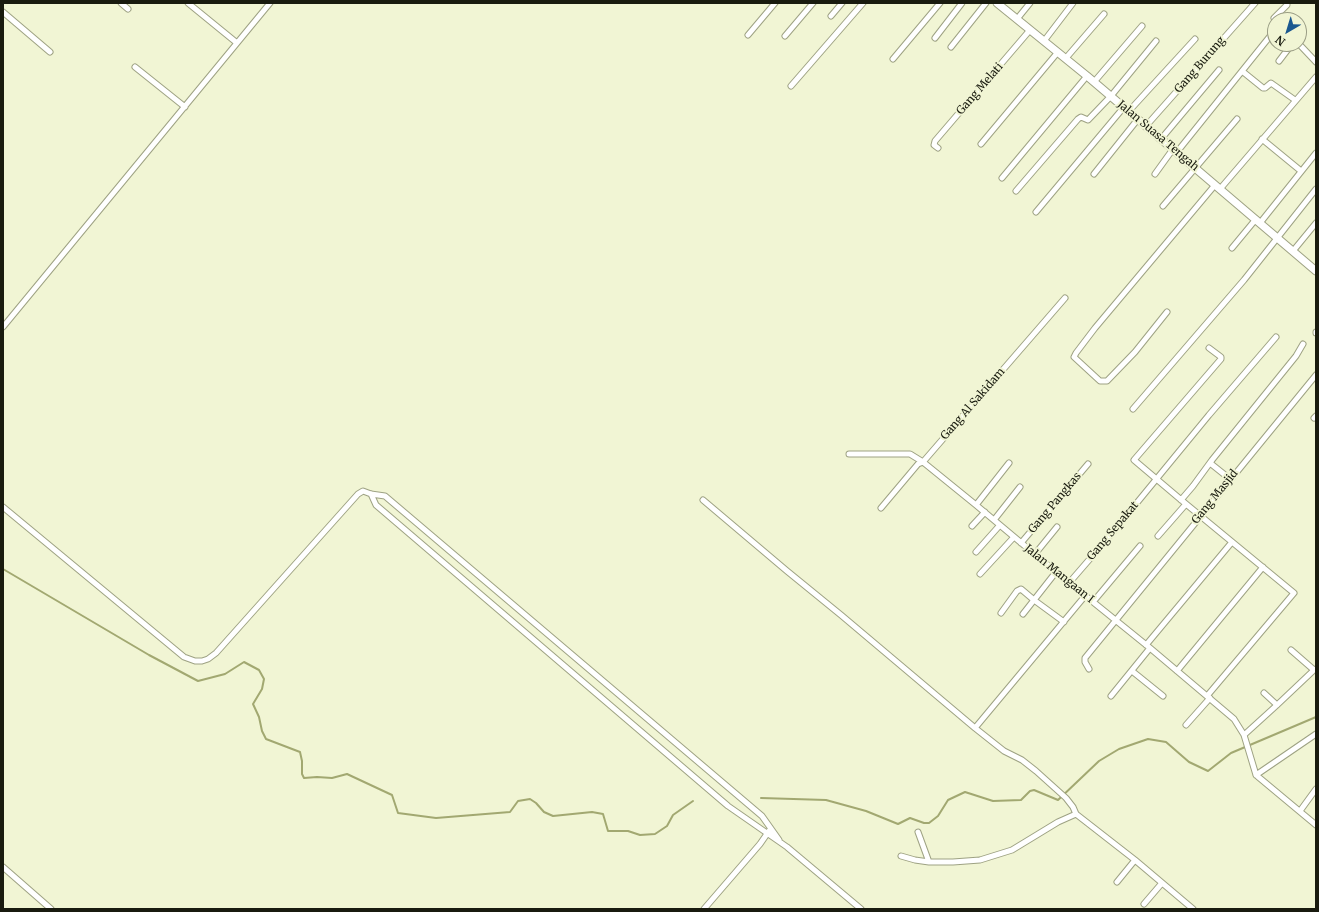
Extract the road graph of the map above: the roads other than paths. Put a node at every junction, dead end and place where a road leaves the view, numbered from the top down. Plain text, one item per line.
1 (121, 3) edge
2 (188, 3) edge
3 (270, 3) edge
4 (775, 3) edge
5 (813, 3) edge
6 (842, 3) edge
7 (940, 3) edge
8 (962, 3) edge
9 (986, 3) edge
10 (998, 3) edge
11 (1030, 3) edge
12 (1073, 3) edge
13 (1255, 3) edge
14 (1287, 3) edge
15 (861, 4) edge
16 (128, 9) dead end
17 (3, 12) edge
18 (1279, 12) edge
19 (1104, 14) dead end
20 (831, 16) dead end
21 (1017, 19) junction
22 (1142, 26) dead end
23 (1030, 30) junction
24 (748, 35) dead end
25 (785, 36) dead end
26 (935, 38) dead end
27 (1195, 38) dead end
28 (1156, 40) dead end
29 (1267, 40) edge
30 (1044, 41) junction
31 (237, 43) junction
32 (951, 47) dead end
33 (50, 52) dead end
34 (1058, 52) junction
35 (1286, 52) edge
36 (1307, 52) edge
37 (1066, 58) junction
38 (893, 59) dead end
39 (1279, 61) dead end
40 (1316, 62) edge
41 (135, 67) dead end
42 (1219, 70) dead end
43 (1242, 71) junction
44 (1087, 76) junction
45 (1316, 77) edge
46 (1094, 82) junction
47 (791, 86) dead end
48 (1111, 96) junction
49 (1295, 100) junction
50 (185, 108) junction
51 (1126, 109) junction
52 (1138, 119) junction
53 (1237, 119) dead end
54 (1146, 126) junction
55 (1161, 139) junction
56 (1262, 139) junction
57 (981, 144) dead end
58 (938, 148) dead end
59 (1175, 151) junction
60 (1316, 153) edge
61 (1196, 168) junction
62 (1301, 171) junction
63 (1094, 174) dead end
64 (1155, 174) dead end
65 (1002, 178) dead end
66 (1218, 187) junction
67 (1316, 189) edge
68 (1016, 191) dead end
69 (1163, 206) dead end
70 (1036, 212) dead end
71 (1258, 221) junction
72 (1316, 223) edge
73 (1277, 238) junction
74 (1232, 248) dead end
75 (1293, 251) junction
76 (1316, 271) edge
77 (1064, 298) dead end
78 (1167, 312) dead end
79 (3, 328) edge
80 (1276, 337) dead end
81 (1302, 344) dead end
82 (1209, 348) dead end
83 (1316, 375) edge
84 (1133, 410) dead end
85 (849, 454) dead end
86 (923, 462) junction
87 (1009, 463) dead end
88 (1210, 463) junction
89 (1088, 464) dead end
90 (1157, 479) junction
91 (1230, 479) junction
92 (1020, 487) dead end
93 (371, 494) junction
94 (703, 500) dead end
95 (1181, 500) junction
96 (976, 504) junction
97 (1186, 504) junction
98 (3, 507) edge
99 (881, 508) dead end
100 (985, 512) junction
101 (1201, 516) junction
102 (994, 520) junction
103 (1000, 525) junction
104 (972, 526) dead end
105 (1057, 527) dead end
106 (1158, 536) dead end
107 (1014, 537) junction
108 (1232, 542) junction
109 (1021, 543) junction
110 (1140, 546) dead end
111 (976, 552) dead end
112 (1035, 554) junction
113 (1263, 567) junction
114 (1056, 572) junction
115 (980, 574) dead end
116 (1069, 583) junction
117 (1085, 596) junction
118 (1034, 600) junction
119 (1093, 602) junction
120 (1001, 613) dead end
121 (1023, 614) dead end
122 (1115, 620) junction
123 (1064, 622) junction
124 (1148, 646) junction
125 (1291, 650) dead end
126 (1089, 669) dead end
127 (1315, 670) edge
128 (1132, 671) junction
129 (1177, 671) junction
130 (1264, 693) dead end
131 (1111, 696) dead end
132 (1163, 696) dead end
133 (1209, 697) junction
134 (1277, 705) junction
135 (1186, 725) dead end
136 (975, 728) junction
137 (1244, 735) junction
138 (1315, 735) edge
139 (1256, 775) junction
140 (1316, 789) edge
141 (1300, 811) junction
142 (1076, 814) junction
143 (1316, 825) edge
144 (769, 831) junction
145 (918, 832) dead end
146 (901, 856) dead end
147 (1135, 860) junction
148 (929, 862) junction
149 (3, 867) edge
150 (1117, 882) dead end
151 (1162, 882) junction
152 (1144, 904) dead end
153 (51, 909) edge
154 (704, 909) edge
155 (861, 909) edge
156 (1194, 909) edge

1 - 16 street
2 - 31 street
3 - 31 street
4 - 24 street
5 - 25 street
6 - 20 street
7 - 38 street
8 - 26 street
9 - 32 street
10 - 21 street, Jalan Suasa Tengah
11 - 21 street
12 - 30 street
13 - 54 street, Gang Burung
14 - 18 street
15 - 47 street
17 - 33 street
19 - 37 street
21 - 23 street, Jalan Suasa Tengah
22 - 46 street
23 - 30 street, Jalan Suasa Tengah
23 - 58 street, Gang Melati
27 - 51 street
28 - 48 street
29 - 43 street
30 - 34 street, Jalan Suasa Tengah
31 - 50 street
34 - 37 street, Jalan Suasa Tengah
34 - 57 street
35 - 39 street
36 - 40 street
37 - 44 street, Jalan Suasa Tengah
41 - 50 street
42 - 55 street
43 - 49 street
43 - 59 street
44 - 46 street, Jalan Suasa Tengah
44 - 65 street
45 - 49 street
46 - 48 street, Jalan Suasa Tengah
48 - 51 street, Jalan Suasa Tengah
48 - 68 street
49 - 56 street
50 - 79 street
51 - 52 street, Jalan Suasa Tengah
51 - 70 street
52 - 54 street, Jalan Suasa Tengah
52 - 63 street
53 - 61 street
54 - 55 street, Jalan Suasa Tengah
55 - 59 street, Jalan Suasa Tengah
56 - 62 street
56 - 66 street
59 - 61 street, Jalan Suasa Tengah
59 - 64 street
60 - 62 street
61 - 66 street, Jalan Suasa Tengah
61 - 69 street
62 - 71 street
66 - 71 street, Jalan Suasa Tengah
66 - 78 street
67 - 73 street
71 - 73 street, Jalan Suasa Tengah
71 - 74 street
72 - 75 street
73 - 75 street, Jalan Suasa Tengah
73 - 84 street
75 - 76 street, Jalan Suasa Tengah
77 - 86 street, Gang Al Sakidam
80 - 90 street, Gang Sepakat
81 - 88 street
82 - 90 street
83 - 91 street, Gang Masjid
85 - 86 street, Jalan Mangaan I
86 - 96 street, Jalan Mangaan I
86 - 99 street, Gang Al Sakidam
87 - 96 street
88 - 91 street
88 - 95 street
89 - 109 street, Gang Pangkas
90 - 95 street
90 - 116 street, Gang Sepakat
91 - 101 street, Gang Masjid
92 - 102 street
93 - 98 street
93 - 144 street
93 - 144 street
94 - 136 street
95 - 97 street
96 - 100 street, Jalan Mangaan I
97 - 101 street
97 - 106 street
100 - 102 street, Jalan Mangaan I
100 - 104 street
101 - 108 street
101 - 122 street, Gang Masjid
102 - 103 street, Jalan Mangaan I
103 - 107 street, Jalan Mangaan I
103 - 111 street
105 - 112 street
107 - 109 street, Jalan Mangaan I
107 - 115 street
108 - 113 street
108 - 124 street
109 - 112 street, Jalan Mangaan I
110 - 119 street
112 - 114 street, Jalan Mangaan I
113 - 129 street
113 - 133 street
114 - 116 street, Jalan Mangaan I
114 - 118 street
116 - 117 street, Jalan Mangaan I
117 - 119 street, Jalan Mangaan I
117 - 123 street
118 - 120 street
118 - 121 street
118 - 123 street
119 - 122 street, Jalan Mangaan I
122 - 124 street, Jalan Mangaan I
122 - 126 street, Gang Masjid
123 - 136 street
124 - 128 street
124 - 129 street, Jalan Mangaan I
125 - 127 street
127 - 134 street
128 - 131 street
128 - 132 street
129 - 133 street, Jalan Mangaan I
130 - 134 street
133 - 135 street
133 - 137 street, Jalan Mangaan I
134 - 137 street
136 - 142 street
137 - 139 street, Jalan Mangaan I
138 - 139 street
139 - 141 street
140 - 141 street
141 - 143 street
142 - 147 street
142 - 148 street
144 - 154 street
144 - 155 street
145 - 148 street
146 - 148 street
147 - 150 street
147 - 151 street
149 - 153 street
151 - 152 street
151 - 156 street

